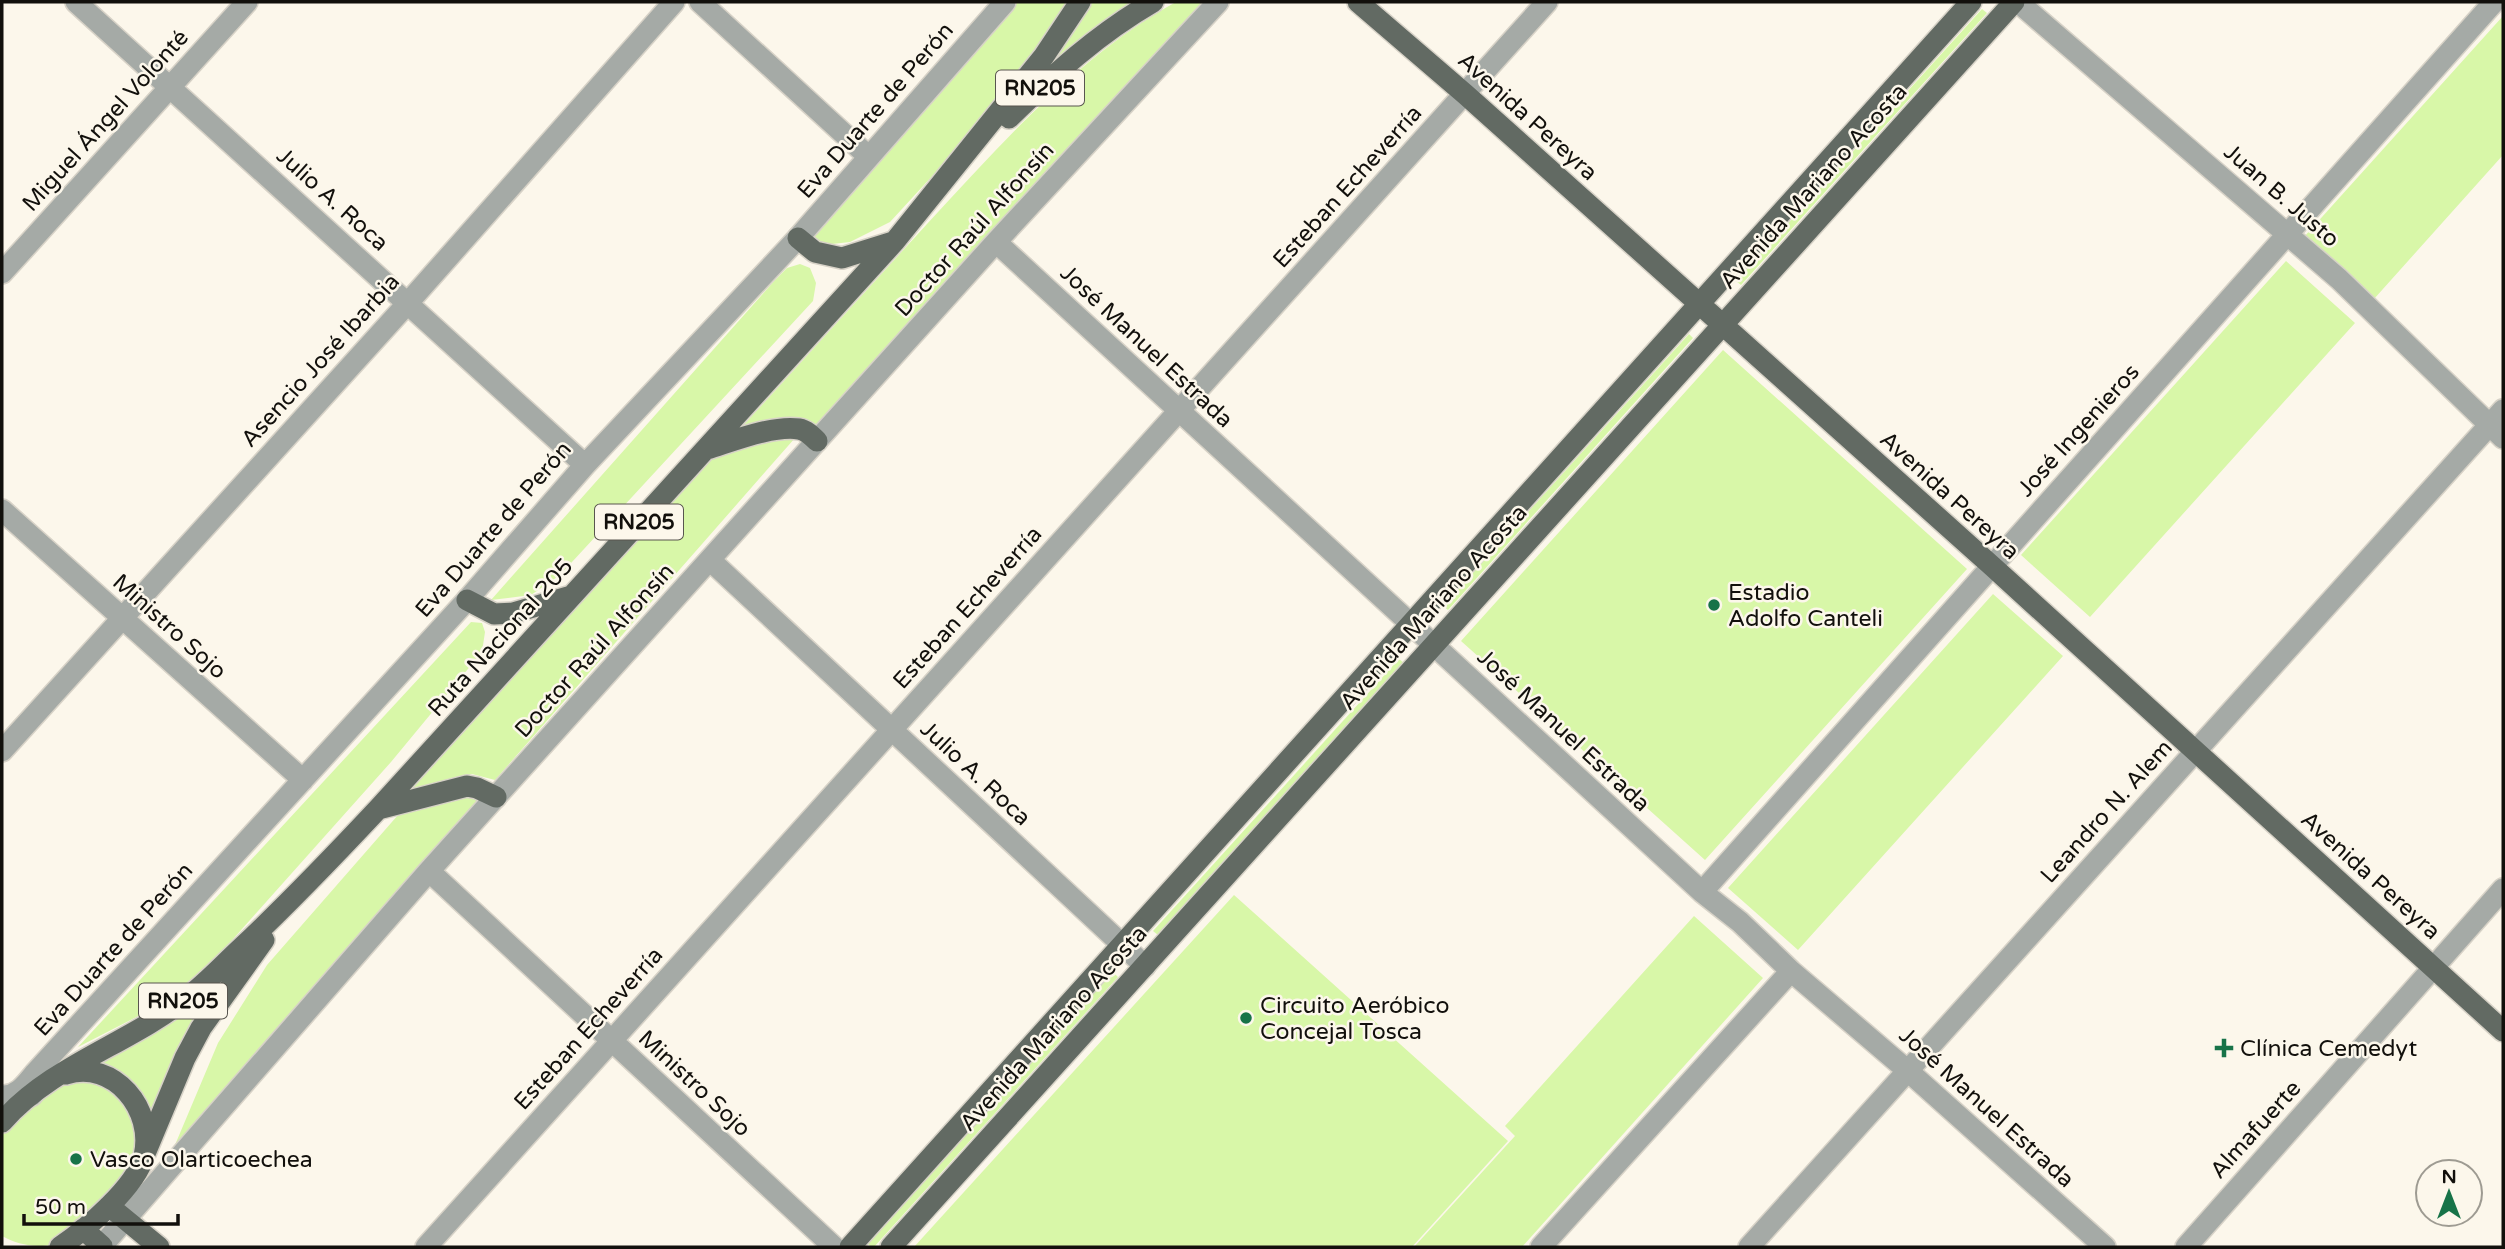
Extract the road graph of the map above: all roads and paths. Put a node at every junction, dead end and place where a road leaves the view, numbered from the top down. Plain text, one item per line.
1 (76, 2) edge
2 (247, 2) edge
3 (674, 2) edge
4 (700, 2) edge
5 (1005, 2) edge
6 (1080, 2) edge
7 (1153, 2) edge
8 (1218, 2) edge
9 (1358, 2) edge
10 (1548, 2) edge
11 (1971, 2) edge
12 (2016, 2) edge
13 (2494, 2) edge
14 (170, 86) junction
15 (1465, 94) junction
16 (869, 158) junction
17 (938, 188) junction
18 (2287, 234) junction
19 (798, 238) junction
20 (895, 241) junction
21 (996, 242) junction
22 (2, 273) edge
23 (407, 303) junction
24 (1699, 304) junction
25 (1723, 325) junction
26 (1179, 411) junction
27 (2499, 424) edge
28 (817, 441) junction
29 (705, 449) junction
30 (585, 465) junction
31 (2, 510) edge
32 (709, 560) junction
33 (1992, 566) junction
34 (573, 595) junction
35 (467, 600) junction
36 (121, 618) junction
37 (1411, 624) junction
38 (1434, 645) junction
39 (892, 730) junction
40 (2, 751) edge
41 (2196, 751) junction
42 (303, 780) junction
43 (496, 797) junction
44 (379, 809) junction
45 (429, 872) junction
46 (2503, 889) edge
47 (1702, 892) junction
48 (294, 899) junction
49 (1122, 945) junction
50 (1144, 966) junction
51 (2434, 968) junction
52 (1791, 971) junction
53 (2503, 1031) edge
54 (612, 1041) junction
55 (1908, 1071) junction
56 (45, 1076) junction
57 (4, 1107) edge
58 (144, 1156) junction
59 (109, 1206) junction
60 (127, 1219) junction
61 (83, 1229) junction
62 (102, 1246) edge
63 (60, 1247) edge
64 (159, 1247) edge
65 (426, 1247) edge
66 (834, 1247) edge
67 (850, 1247) edge
68 (891, 1247) edge
69 (1541, 1247) edge
70 (1749, 1247) edge
71 (2105, 1247) edge
72 (2186, 1247) edge

1 - 14 street, Julio A. Roca
2 - 14 street, Miguel Ángel Volonté
3 - 23 street, Asencio José Ibarbia
4 - 16 street
5 - 16 street, Eva Duarte de Perón
6 - 17 main road, Ruta Nacional 205 / RN205
7 - 17 main road, Ruta Nacional 205 / RN205
8 - 21 street, Doctor Raúl Alfonsín
9 - 15 main road, Avenida Pereyra
10 - 15 street, Esteban Echeverría
11 - 24 main road, Avenida Mariano Acosta
12 - 18 street, Juan B. Justo
12 - 25 main road, Avenida Mariano Acosta
13 - 18 street, José Ingenieros
14 - 22 street, Miguel Ángel Volonté
14 - 23 street, Julio A. Roca
15 - 24 main road, Avenida Pereyra
15 - 26 street, Esteban Echeverría
16 - 19 street, Eva Duarte de Perón
17 - 20 main road, Ruta Nacional 205 / RN205
18 - 27 street, Juan B. Justo
18 - 33 street, José Ingenieros
19 - 20 main road
19 - 30 street, Eva Duarte de Perón
20 - 29 main road, Ruta Nacional 205 / RN205
21 - 26 street, José Manuel Estrada
21 - 28 street, Doctor Raúl Alfonsín
23 - 30 street, Julio A. Roca
23 - 36 street, Asencio José Ibarbia
24 - 25 main road, Avenida Pereyra
24 - 37 main road, Avenida Mariano Acosta
25 - 33 main road, Avenida Pereyra
25 - 38 main road, Avenida Mariano Acosta
26 - 37 street, José Manuel Estrada
26 - 39 street, Esteban Echeverría
27 - 41 street, Leandro N. Alem
28 - 29 main road
28 - 32 street, Doctor Raúl Alfonsín
29 - 34 main road, Ruta Nacional 205 / RN205
30 - 35 street, Eva Duarte de Perón
31 - 36 street, Ministro Sojo
32 - 39 street, Julio A. Roca
32 - 43 street, Doctor Raúl Alfonsín
33 - 41 main road, Avenida Pereyra
33 - 47 street, José Ingenieros
34 - 35 main road
34 - 44 main road, Ruta Nacional 205 / RN205
35 - 42 street, Eva Duarte de Perón
36 - 40 street, Asencio José Ibarbia
36 - 42 street, Ministro Sojo
37 - 38 street, José Manuel Estrada
37 - 49 main road, Avenida Mariano Acosta
38 - 47 street, José Manuel Estrada
38 - 50 main road, Avenida Mariano Acosta
39 - 49 street, Julio A. Roca
39 - 54 street, Esteban Echeverría
41 - 51 main road, Avenida Pereyra
41 - 55 street, Leandro N. Alem
42 - 56 street, Eva Duarte de Perón
43 - 44 main road
43 - 45 street, Doctor Raúl Alfonsín
44 - 48 main road, Ruta Nacional 205 / RN205
45 - 54 street, Ministro Sojo
45 - 60 street, Doctor Raúl Alfonsín
46 - 51 street, Almafuerte
47 - 52 street, José Manuel Estrada
48 - 56 main road, Ruta Nacional 205 / RN205
48 - 58 main road, Ruta Nacional 205 / RN205
49 - 50 street, Julio A. Roca
49 - 67 main road, Avenida Mariano Acosta
50 - 68 main road, Avenida Mariano Acosta
51 - 53 main road, Avenida Pereyra
51 - 72 street, Almafuerte
52 - 55 street, José Manuel Estrada
52 - 69 street
54 - 65 street, Esteban Echeverría
54 - 66 street, Ministro Sojo
55 - 70 street, Leandro N. Alem
55 - 71 street, José Manuel Estrada
56 - 57 main road, Ruta Nacional 205 / RN205
56 - 57 street, Eva Duarte de Perón
56 - 58 main road, Ruta Nacional 205 / RN205
58 - 59 main road, Ruta Nacional 205 / RN205
59 - 60 main road
59 - 61 main road, Ruta Nacional 205 / RN205
60 - 62 street, Doctor Raúl Alfonsín
60 - 64 main road
61 - 62 main road
61 - 63 main road, Ruta Nacional 205 / RN205

